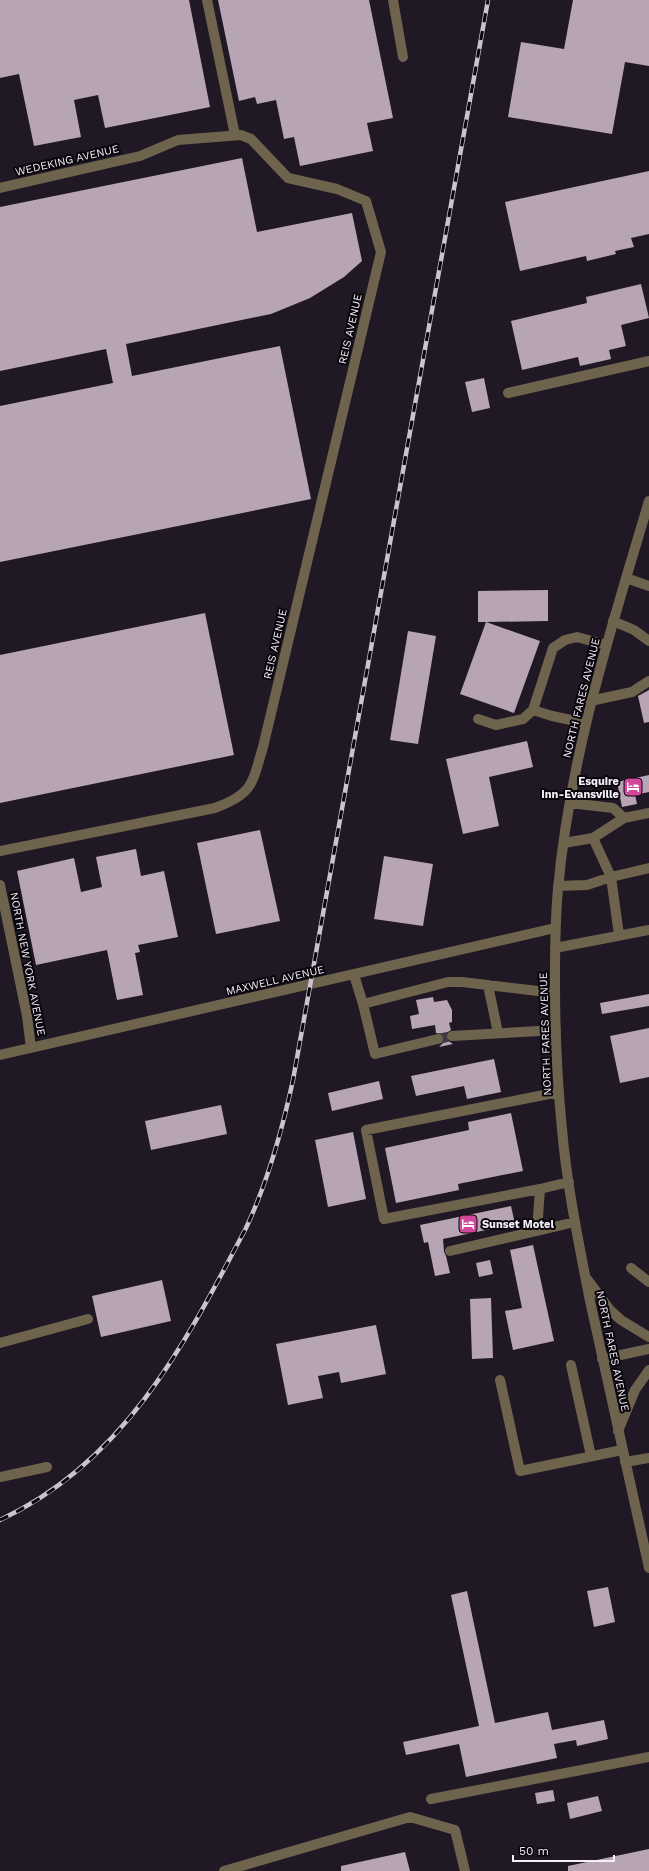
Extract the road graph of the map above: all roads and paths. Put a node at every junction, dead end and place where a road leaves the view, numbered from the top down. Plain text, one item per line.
1 (207, 0) edge
2 (393, 0) edge
3 (403, 57) dead end
4 (235, 135) junction
5 (0, 188) edge
6 (649, 361) edge
7 (508, 393) dead end
8 (649, 501) edge
9 (626, 578) junction
10 (649, 586) edge
11 (613, 621) junction
12 (649, 641) edge
13 (606, 645) junction
14 (649, 681) edge
15 (590, 701) junction
16 (533, 710) junction
17 (478, 719) dead end
18 (585, 723) junction
19 (570, 802) junction
20 (649, 813) edge
21 (624, 818) junction
22 (593, 838) junction
23 (564, 843) junction
24 (0, 851) edge
25 (649, 868) edge
26 (611, 877) junction
27 (0, 885) edge
28 (558, 886) junction
29 (555, 928) junction
30 (649, 930) edge
31 (619, 935) junction
32 (555, 948) junction
33 (354, 975) junction
34 (488, 985) junction
35 (555, 993) junction
36 (363, 1004) junction
37 (556, 1030) junction
38 (498, 1033) junction
39 (452, 1036) tunnel mouth
40 (438, 1040) tunnel mouth
41 (31, 1048) junction
42 (0, 1055) edge
43 (559, 1092) junction
44 (569, 1182) junction
45 (540, 1189) junction
46 (575, 1222) junction
47 (537, 1231) junction
48 (450, 1251) dead end
49 (631, 1268) dead end
50 (586, 1277) junction
51 (649, 1282) edge
52 (88, 1319) dead end
53 (649, 1337) edge
54 (0, 1343) edge
55 (649, 1349) edge
56 (602, 1358) junction
57 (571, 1365) dead end
58 (649, 1370) edge
59 (500, 1380) dead end
60 (618, 1432) junction
61 (622, 1450) junction
62 (591, 1456) junction
63 (649, 1458) edge
64 (625, 1462) junction
65 (47, 1467) dead end
66 (0, 1477) edge
67 (648, 1557) edge
68 (649, 1568) edge
69 (649, 1756) edge
70 (431, 1798) dead end
71 (224, 1871) edge
72 (465, 1871) edge

1 - 4 street
2 - 3 street
4 - 5 street, WEDEKING AVENUE
4 - 24 street, REIS AVENUE
6 - 7 street
8 - 9 street, NORTH FARES AVENUE
9 - 10 street
9 - 11 street, NORTH FARES AVENUE
11 - 12 street
11 - 13 street, NORTH FARES AVENUE
13 - 15 street, NORTH FARES AVENUE
13 - 16 street
14 - 15 street
15 - 18 street, NORTH FARES AVENUE
16 - 17 street
16 - 18 street
18 - 19 street, NORTH FARES AVENUE
19 - 21 street
19 - 23 street, NORTH FARES AVENUE
20 - 21 street
21 - 22 street
22 - 23 street
22 - 26 street
23 - 28 street, NORTH FARES AVENUE
25 - 26 street
26 - 28 street
26 - 31 street
27 - 41 street, NORTH NEW YORK AVENUE
28 - 29 street, NORTH FARES AVENUE
29 - 32 street, NORTH FARES AVENUE
29 - 33 street, MAXWELL AVENUE
30 - 31 street
31 - 32 street
32 - 35 street, NORTH FARES AVENUE
33 - 36 street
33 - 41 street, MAXWELL AVENUE
34 - 35 street
34 - 36 street
34 - 38 street
35 - 37 street, NORTH FARES AVENUE
36 - 40 street
37 - 38 street
37 - 43 street, NORTH FARES AVENUE
38 - 39 street
41 - 42 street, MAXWELL AVENUE
43 - 44 street, NORTH FARES AVENUE
43 - 45 street
44 - 45 street
44 - 46 street, NORTH FARES AVENUE
45 - 47 street
46 - 47 street
46 - 50 street, NORTH FARES AVENUE
47 - 48 street
49 - 51 street
50 - 53 street
50 - 56 street, NORTH FARES AVENUE
52 - 54 street
55 - 56 street
56 - 60 street, NORTH FARES AVENUE
57 - 62 street
58 - 60 street
59 - 62 street
60 - 61 street, NORTH FARES AVENUE
61 - 62 street
61 - 64 street, NORTH FARES AVENUE
63 - 64 street
64 - 67 street, NORTH FARES AVENUE
65 - 66 street
67 - 68 street, NORTH FARES AVENUE
69 - 70 street
71 - 72 street

